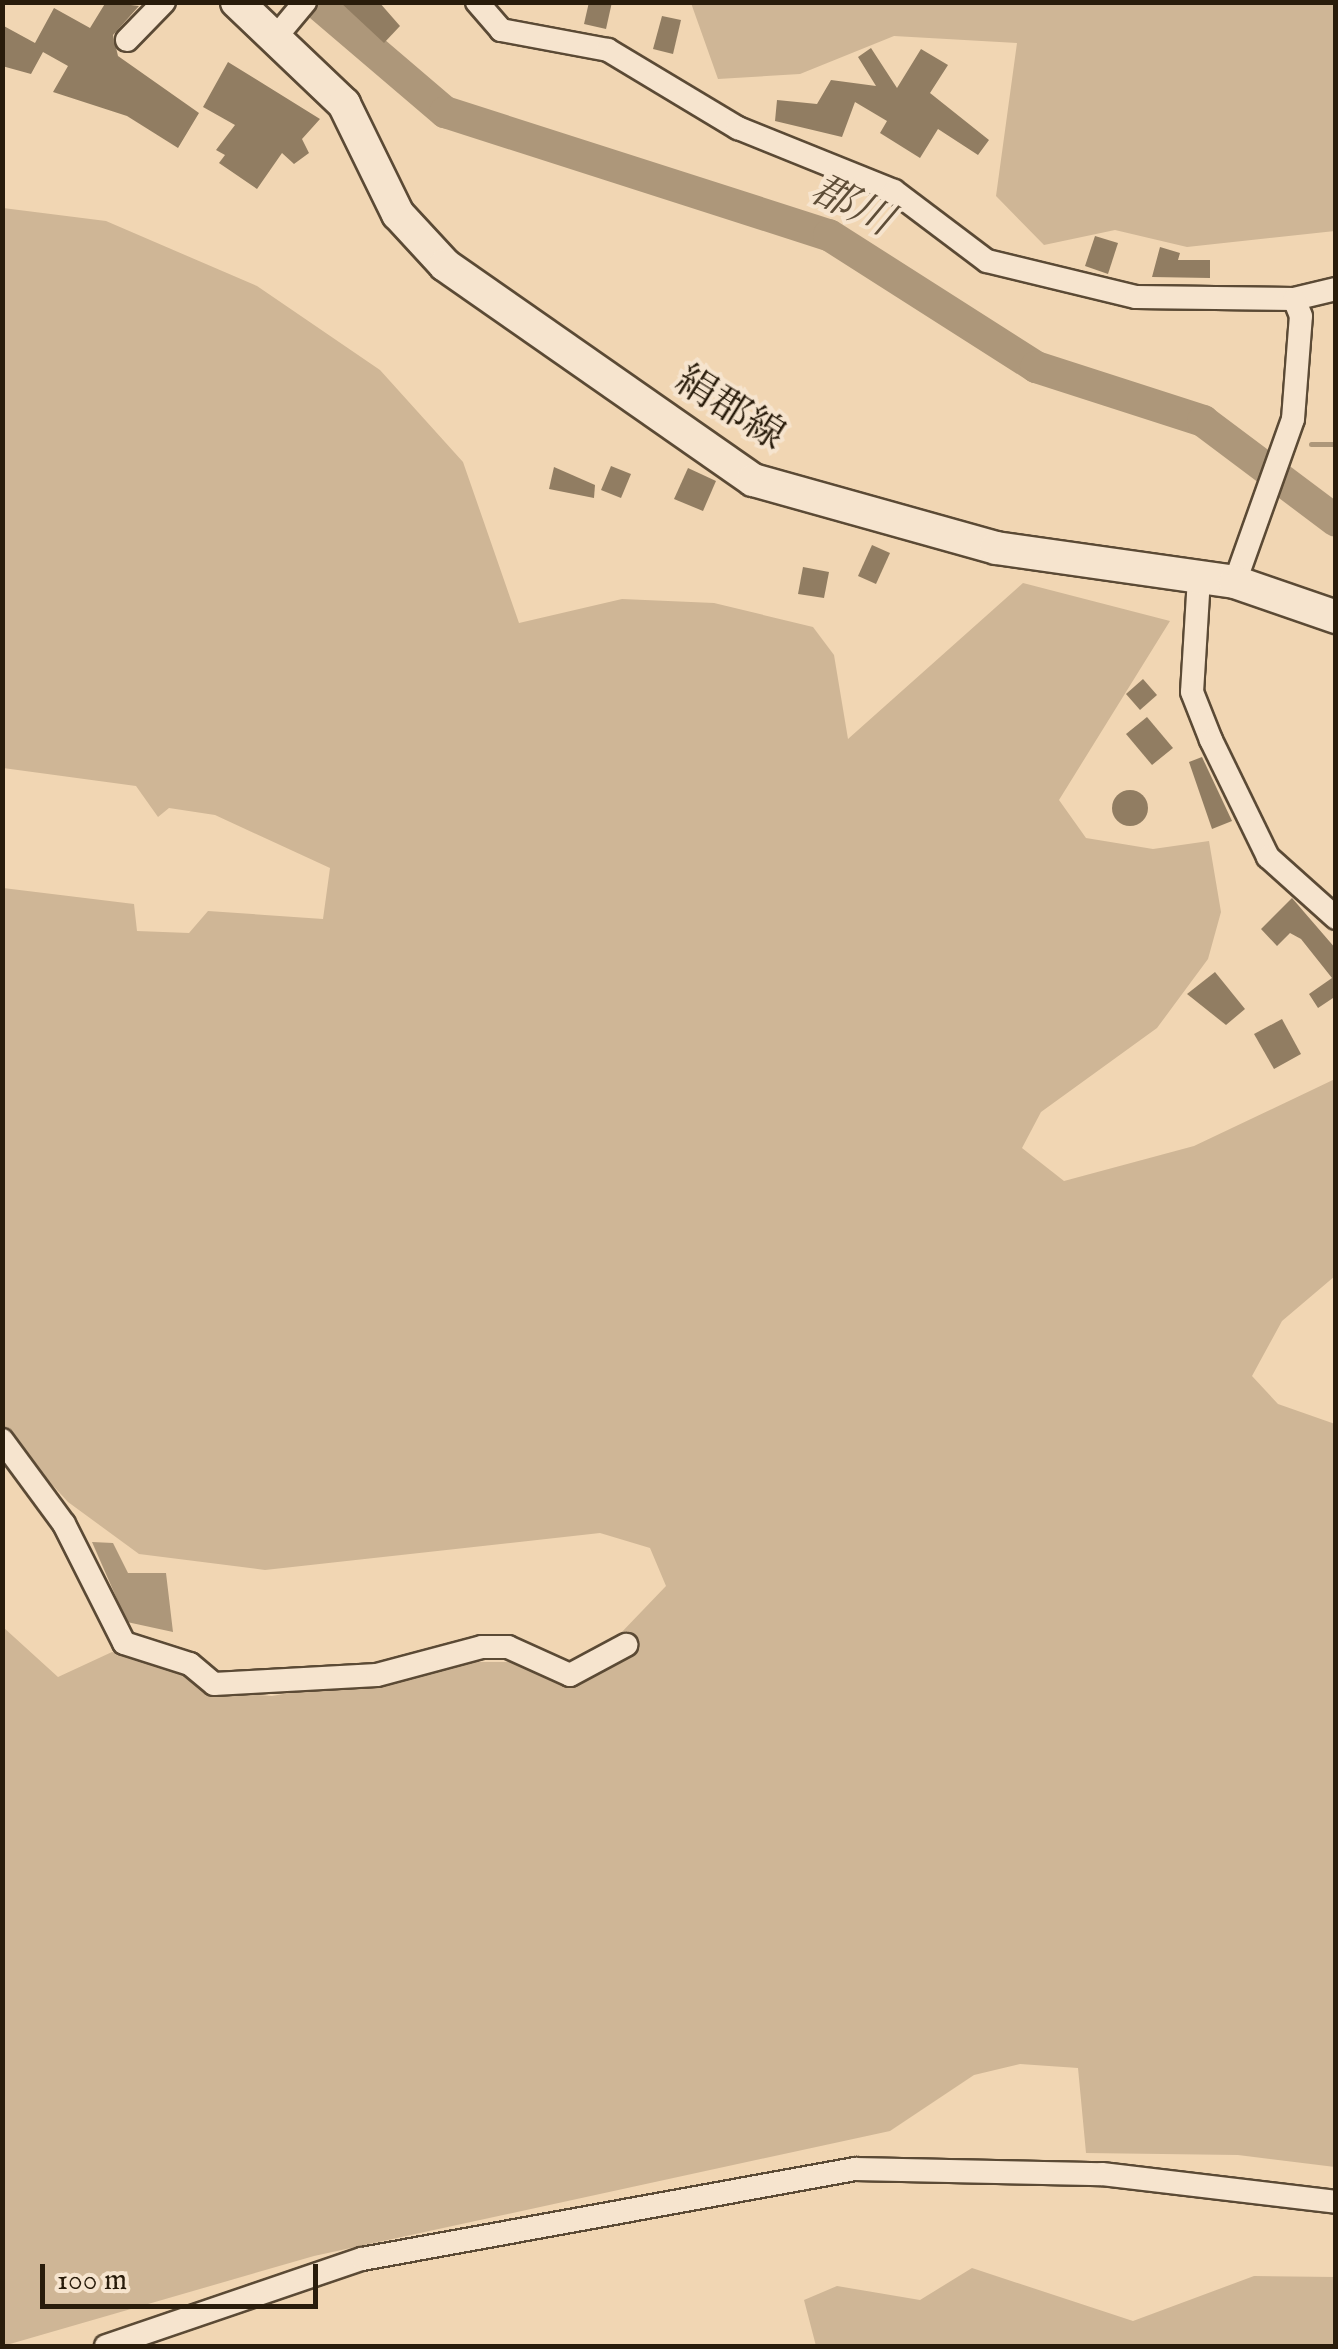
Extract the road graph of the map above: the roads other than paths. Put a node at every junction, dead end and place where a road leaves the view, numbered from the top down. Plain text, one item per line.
1 (164, 2) edge
2 (237, 2) edge
3 (476, 2) edge
4 (302, 6) edge
5 (275, 38) junction
6 (126, 40) dead end
7 (1336, 289) edge
8 (1294, 299) junction
9 (1198, 578) junction
10 (1235, 582) junction
11 (1336, 617) edge
12 (1336, 918) edge
13 (2, 1440) edge
14 (626, 1645) dead end
15 (1336, 2202) edge
16 (106, 2346) edge

1 - 6 street
2 - 5 main road, 絹郡線
3 - 8 street
4 - 5 street
5 - 9 main road, 絹郡線
7 - 8 street
8 - 10 street
9 - 10 main road, 絹郡線
9 - 12 street
10 - 11 main road, 絹郡線
13 - 14 street
15 - 16 street

